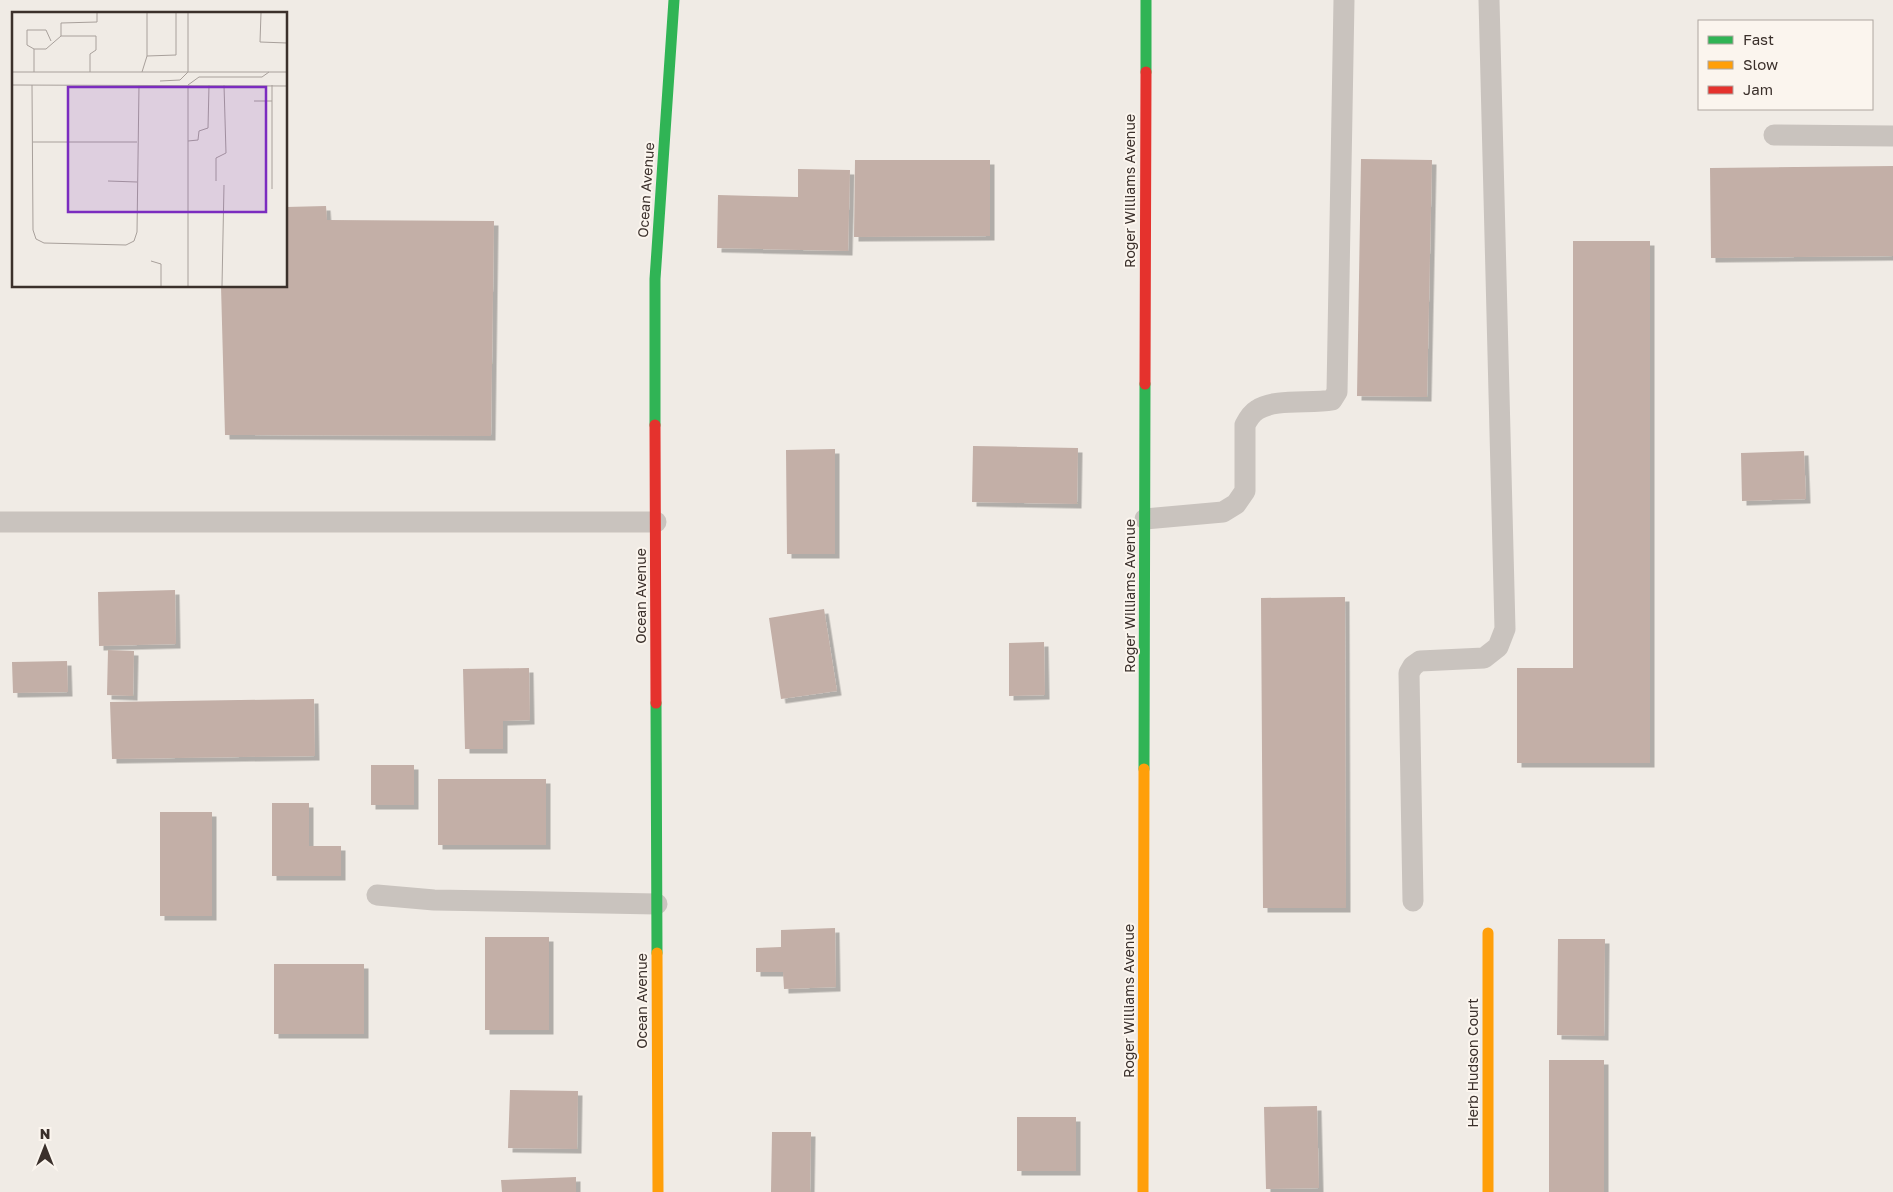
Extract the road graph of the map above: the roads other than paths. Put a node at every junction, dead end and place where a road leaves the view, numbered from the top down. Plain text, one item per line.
1 (674, 0) edge
2 (1146, 0) edge
3 (1344, 0) edge
4 (1490, 0) edge
5 (1774, 135) dead end
6 (1893, 136) edge
7 (1145, 519) junction
8 (0, 522) edge
9 (656, 522) junction
10 (377, 895) dead end
11 (1413, 901) dead end
12 (657, 904) junction
13 (1488, 933) dead end
14 (658, 1192) edge
15 (1144, 1192) edge
16 (1488, 1192) edge

1 - 9 street, Ocean Avenue
2 - 7 street, Roger Williams Avenue
3 - 7 lane
4 - 11 lane
5 - 6 lane
7 - 15 street, Roger Williams Avenue
8 - 9 lane
9 - 12 street, Ocean Avenue
10 - 12 lane
12 - 14 street, Ocean Avenue
13 - 16 street, Herb Hudson Court

